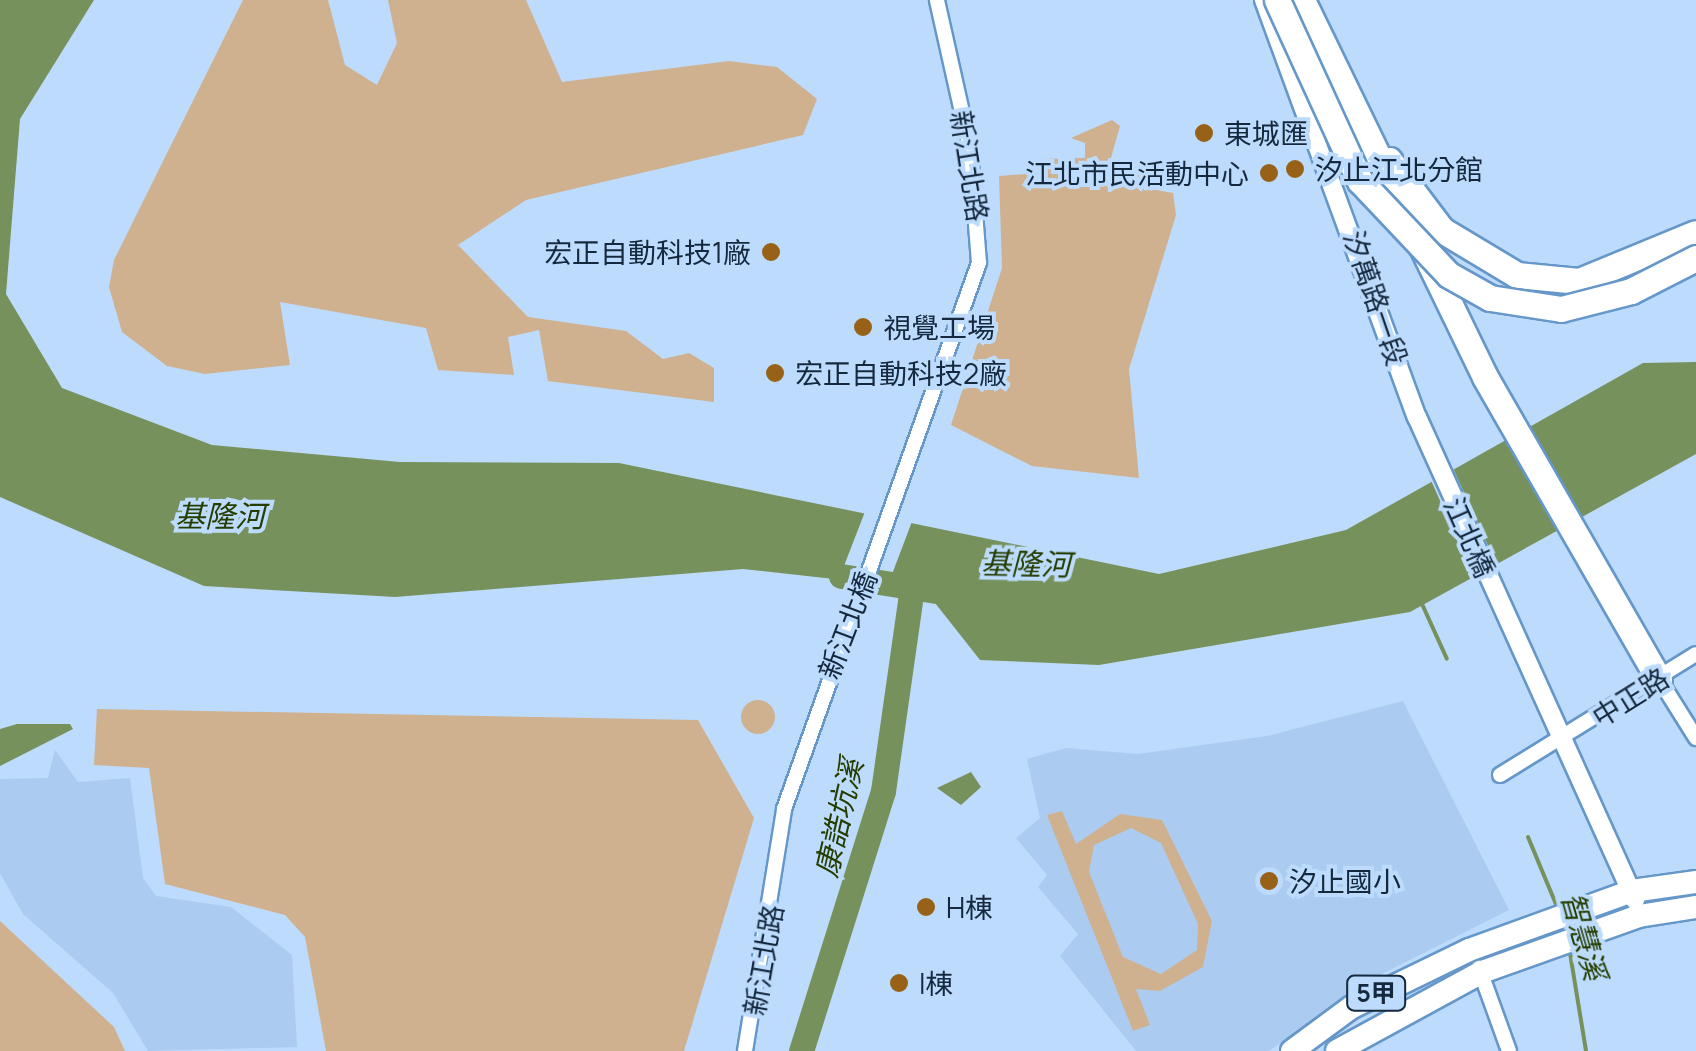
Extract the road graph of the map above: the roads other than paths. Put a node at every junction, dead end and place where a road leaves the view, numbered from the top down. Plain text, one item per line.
1 (938, 0) edge
2 (1264, 0) edge
3 (1277, 0) edge
4 (1302, 0) edge
5 (1353, 109) junction
6 (1696, 234) edge
7 (1696, 258) edge
8 (1422, 428) joint
9 (916, 444) joint
10 (1696, 654) edge
11 (1658, 679) junction
12 (1696, 738) edge
13 (1563, 739) junction
14 (1500, 774) dead end
15 (784, 809) joint
16 (1696, 882) edge
17 (1623, 891) junction
18 (1696, 907) edge
19 (1638, 916) junction
20 (1469, 950) junction
21 (1482, 972) junction
22 (745, 1051) edge
23 (1292, 1051) edge
24 (1337, 1051) edge
25 (1509, 1051) edge

1 - 9 street, 新江北路
2 - 8 street, 汐萬路一段
3 - 7 highway, bridge
4 - 5 highway
5 - 6 highway
5 - 11 highway
8 - 13 street, 江北橋
9 - 15 street, 新江北橋
10 - 11 street, 中正路
11 - 12 street
11 - 13 street, 中正路
13 - 14 street, 中正路
13 - 17 street
15 - 22 street, 新江北路
16 - 17 main road, 5甲
17 - 19 street
17 - 20 main road, 5甲
18 - 19 main road, 5甲
19 - 21 main road, 5甲
20 - 21 street
20 - 23 main road, 5甲
21 - 24 main road, 5甲
21 - 25 street

